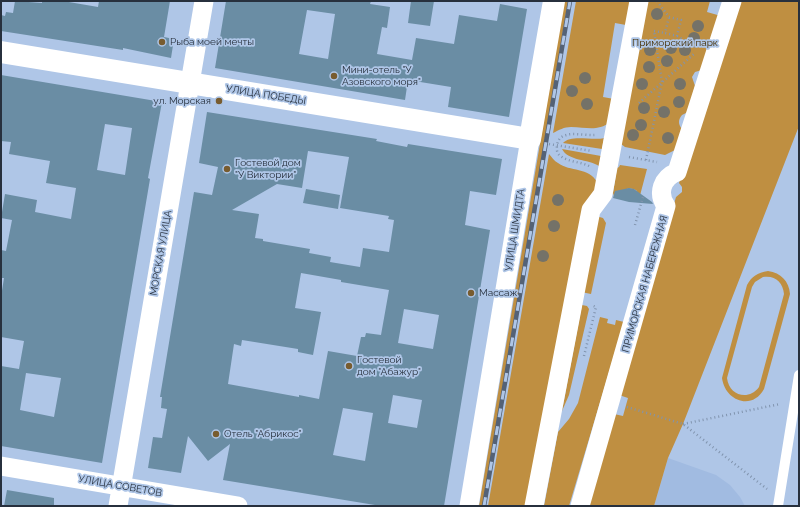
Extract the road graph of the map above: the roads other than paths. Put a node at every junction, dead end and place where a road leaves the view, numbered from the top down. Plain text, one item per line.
1 (204, 1) edge
2 (554, 1) edge
3 (639, 1) edge
4 (732, 1) edge
5 (1, 52) edge
6 (190, 83) junction
7 (540, 141) junction
8 (799, 375) edge
9 (1, 466) edge
10 (121, 486) junction
11 (779, 502) edge
12 (118, 506) edge
13 (238, 506) edge
14 (469, 506) edge
15 (534, 506) edge
16 (580, 506) edge

1 - 6 street, МОРСКАЯ УЛИЦА
2 - 7 street, УЛИЦА ШМИДТА
3 - 15 street
4 - 16 street, ПРИМОРСКАЯ НАБЕРЕЖНАЯ
5 - 6 street, УЛИЦА ПОБЕДЫ
6 - 7 street, УЛИЦА ПОБЕДЫ
6 - 10 street, МОРСКАЯ УЛИЦА
7 - 14 street, УЛИЦА ШМИДТА
8 - 11 lane
9 - 10 street, УЛИЦА СОВЕТОВ
10 - 12 street, МОРСКАЯ УЛИЦА
10 - 13 street, УЛИЦА СОВЕТОВ

